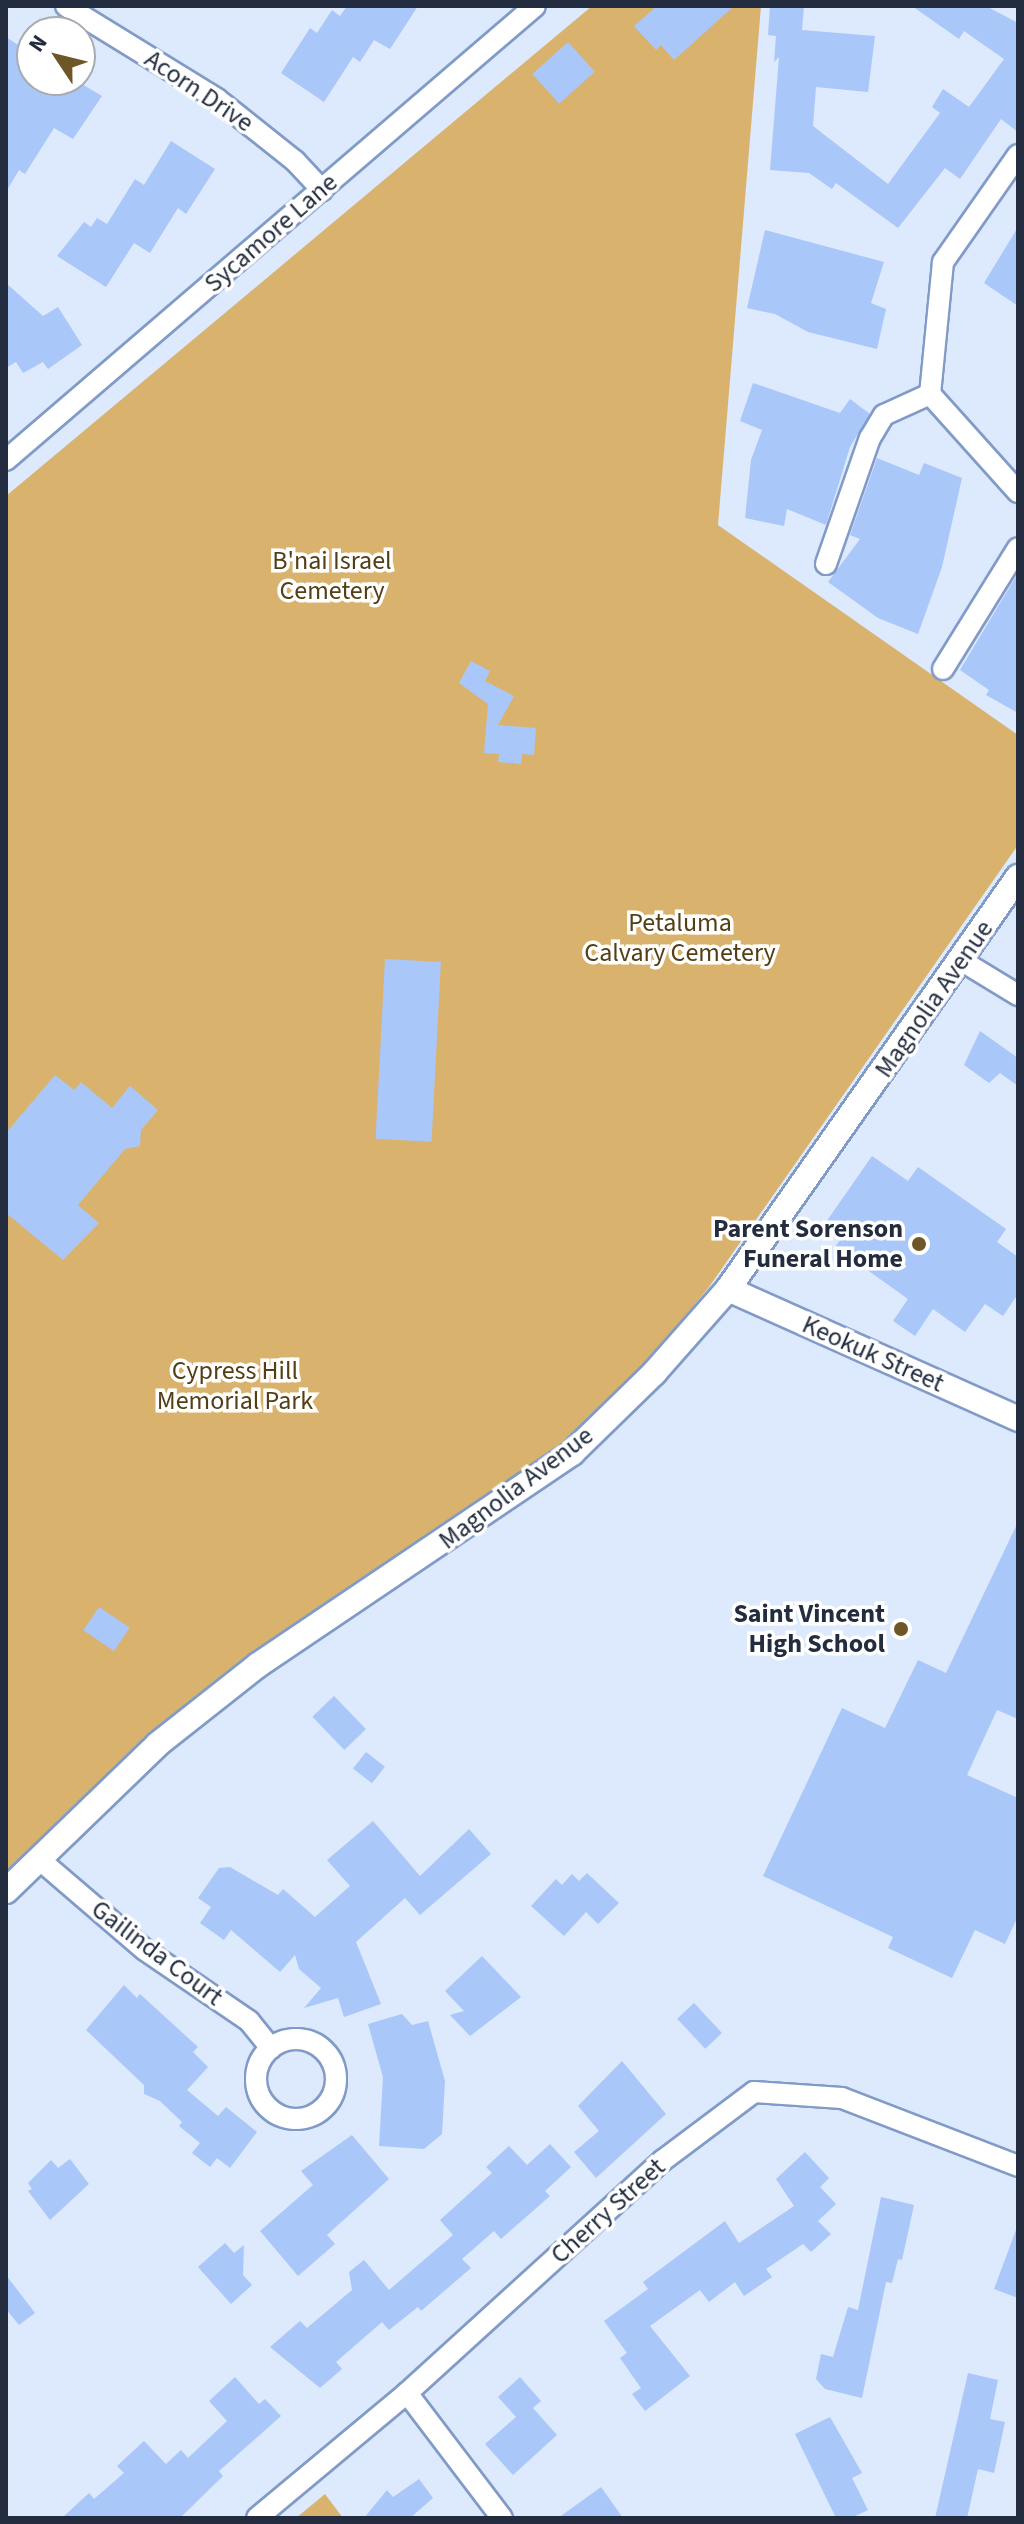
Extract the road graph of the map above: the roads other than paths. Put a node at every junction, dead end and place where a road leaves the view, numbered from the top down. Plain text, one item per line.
1 (66, 6) edge
2 (535, 6) edge
3 (1016, 163) edge
4 (322, 190) junction
5 (930, 394) junction
6 (8, 455) edge
7 (1018, 492) edge
8 (1018, 548) edge
9 (826, 564) dead end
10 (943, 669) dead end
11 (1018, 877) edge
12 (962, 961) junction
13 (1018, 995) edge
14 (728, 1289) junction
15 (1018, 1419) edge
16 (40, 1860) junction
17 (6, 1891) edge
18 (271, 2048) junction
19 (1018, 2166) edge
20 (407, 2393) junction
21 (257, 2518) edge
22 (502, 2518) edge

1 - 4 street, Acorn Drive
2 - 4 street, Sycamore Lane
3 - 5 street
4 - 6 street, Sycamore Lane
5 - 7 street
5 - 9 street
8 - 10 street
11 - 12 street, Magnolia Avenue
12 - 13 street
12 - 14 street, Magnolia Avenue
14 - 15 street, Keokuk Street
14 - 16 street, Magnolia Avenue
16 - 17 street, Magnolia Avenue
16 - 18 street, Gailinda Court
18 - 18 street
19 - 20 street, Cherry Street
20 - 21 street, Cherry Street
20 - 22 street

